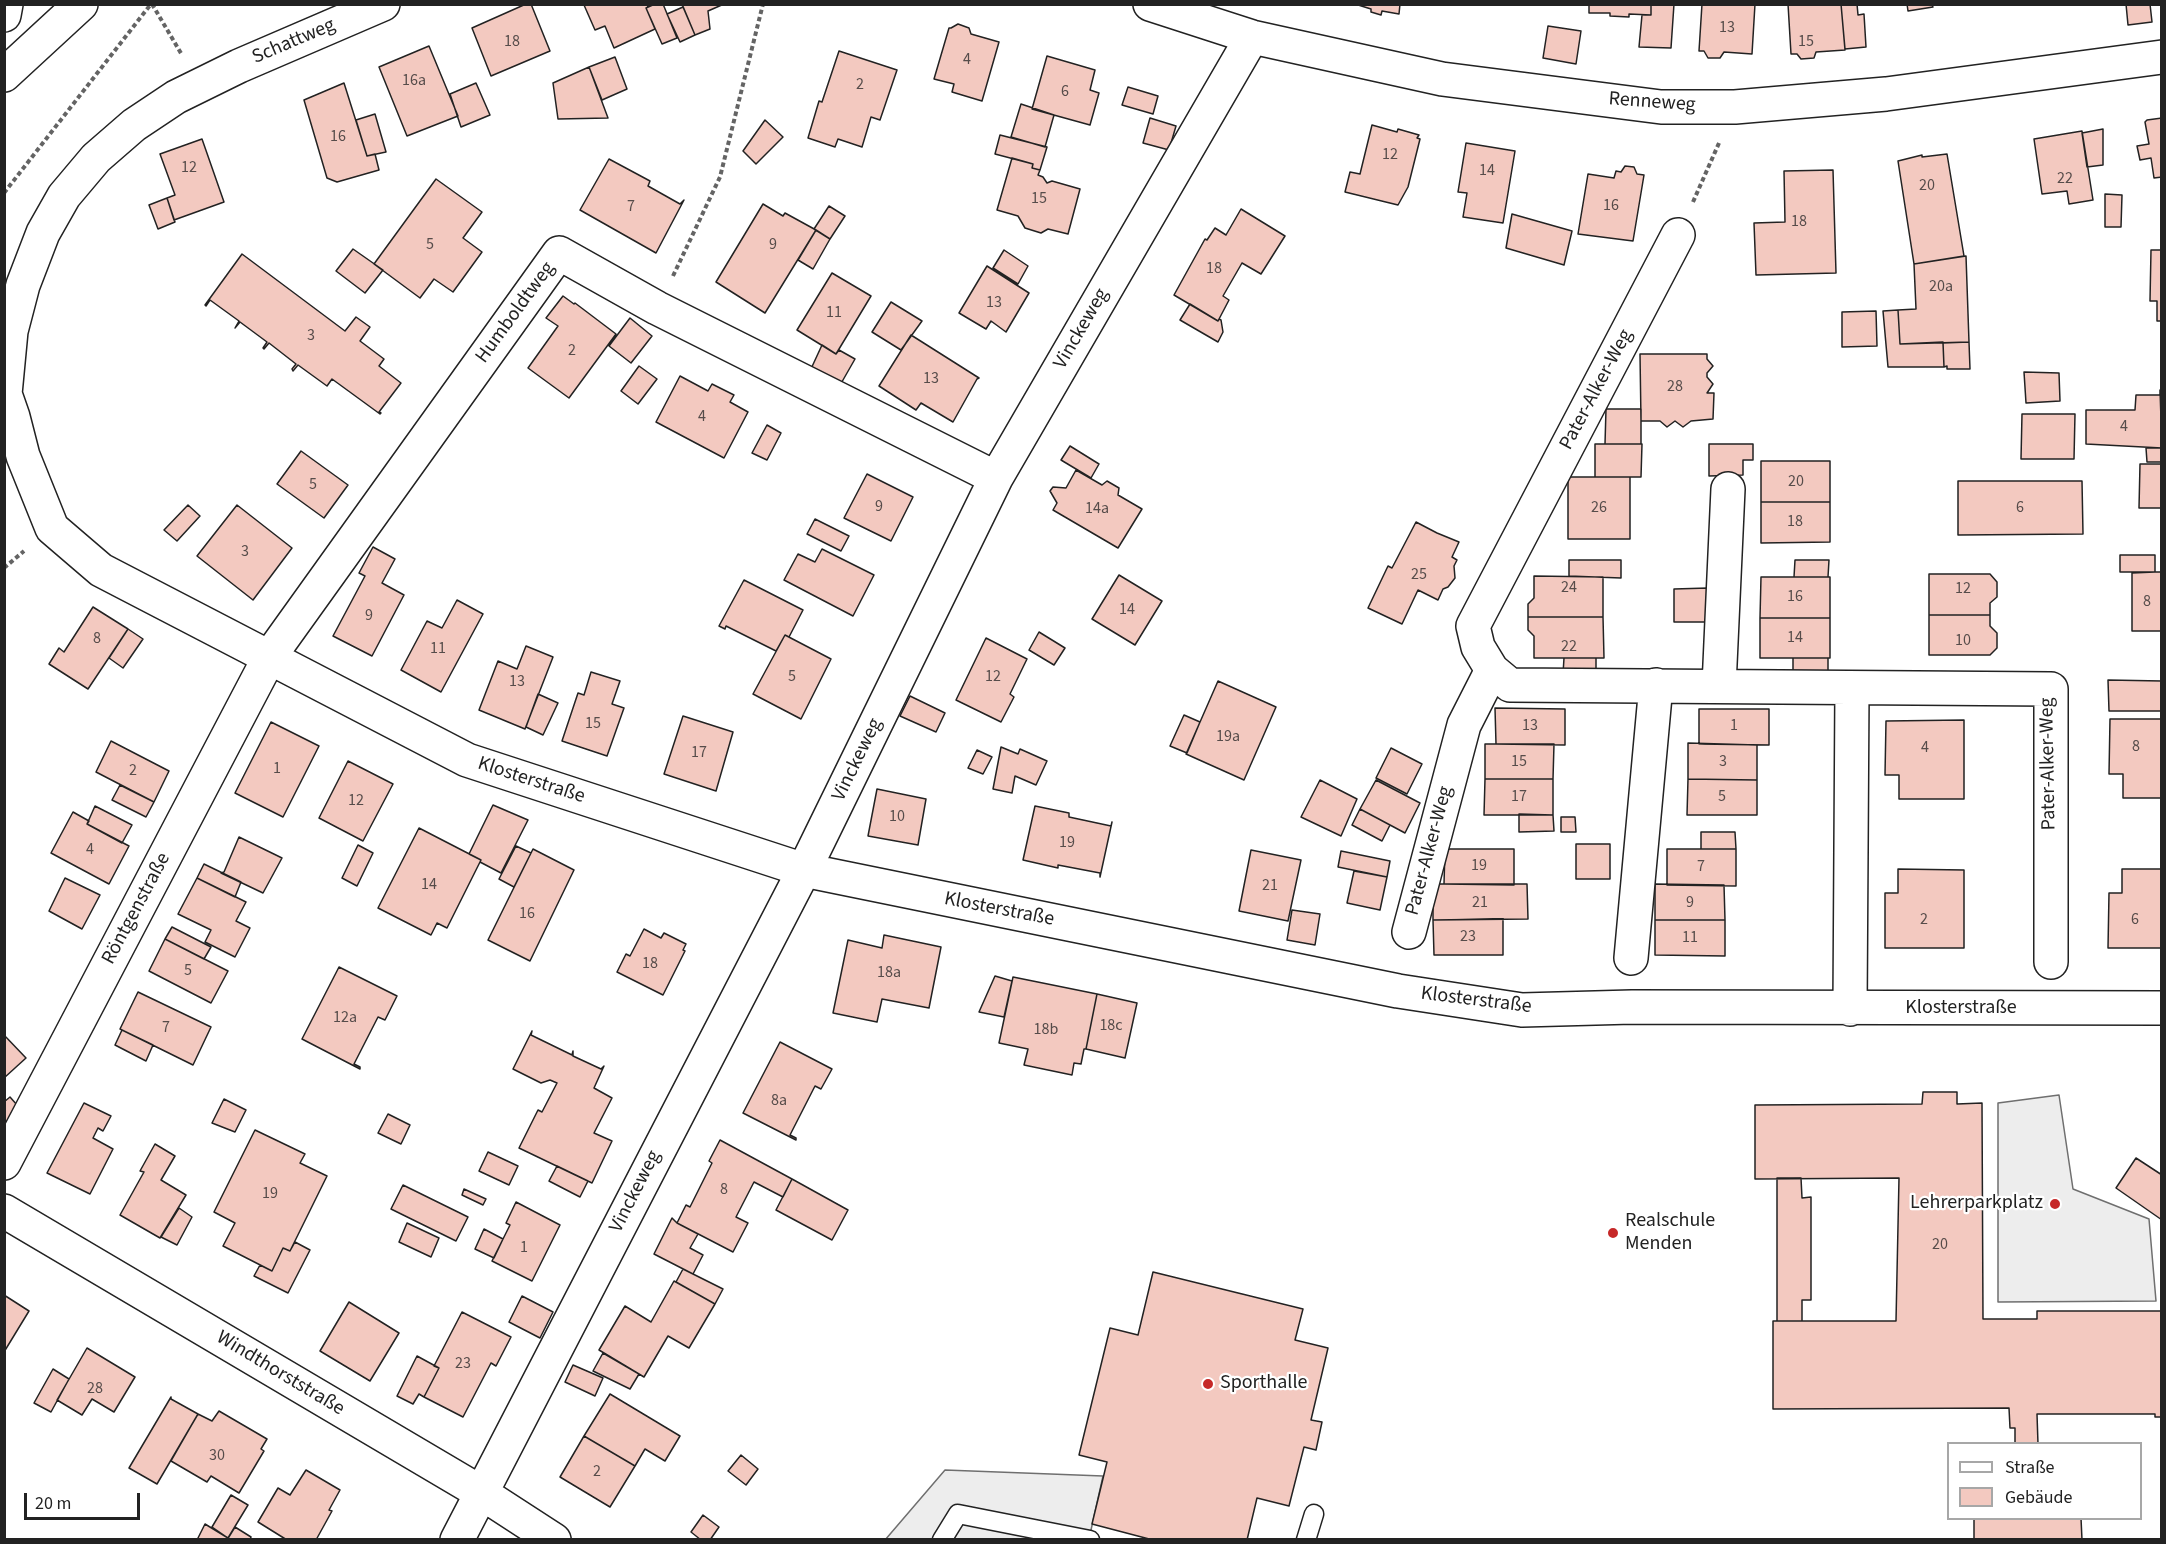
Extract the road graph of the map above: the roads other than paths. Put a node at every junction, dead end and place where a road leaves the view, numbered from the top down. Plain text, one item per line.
1 (6, 4) edge
2 (81, 4) edge
3 (383, 4) edge
4 (1150, 4) edge
5 (4, 15) edge
6 (1252, 37) junction
7 (2162, 57) edge
8 (239, 66) joint
9 (4, 75) edge
10 (1678, 236) road end
11 (5, 394) edge
12 (996, 478) junction
13 (1728, 489) dead end
14 (270, 656) junction
15 (1492, 670) junction
16 (1656, 686) junction
17 (1719, 686) junction
18 (1852, 688) junction
19 (804, 870) junction
20 (1409, 932) dead end
21 (1630, 958) dead end
22 (2051, 962) dead end
23 (2162, 1008) edge
24 (1850, 1009) junction
25 (4, 1163) edge
26 (4, 1211) edge
27 (480, 1492) junction
28 (1314, 1514) dead end
29 (457, 1539) edge
30 (554, 1539) edge
31 (942, 1539) edge
32 (1090, 1539) edge
33 (1306, 1539) edge

1 - 5 street
2 - 9 street
3 - 8 street, Schattweg
4 - 6 street, Renneweg
6 - 7 street, Renneweg
6 - 12 street, Vinckeweg
8 - 11 street, Klosterstraße
10 - 15 street, Pater-Alker-Weg
11 - 14 street, Klosterstraße
12 - 14 street, Humboldtweg
12 - 19 street, Vinckeweg
13 - 17 street
14 - 19 street, Klosterstraße
14 - 25 street, Röntgenstraße
15 - 16 street, Pater-Alker-Weg
15 - 20 street, Pater-Alker-Weg
16 - 17 street, Pater-Alker-Weg
16 - 21 street
17 - 18 street, Pater-Alker-Weg
18 - 22 street, Pater-Alker-Weg
18 - 24 street
19 - 24 street, Klosterstraße
19 - 27 street, Vinckeweg
23 - 24 street, Klosterstraße
26 - 27 street, Windthorststraße
27 - 29 street, Vinckeweg
27 - 30 street, Windthorststraße
28 - 33 lane
31 - 32 lane

